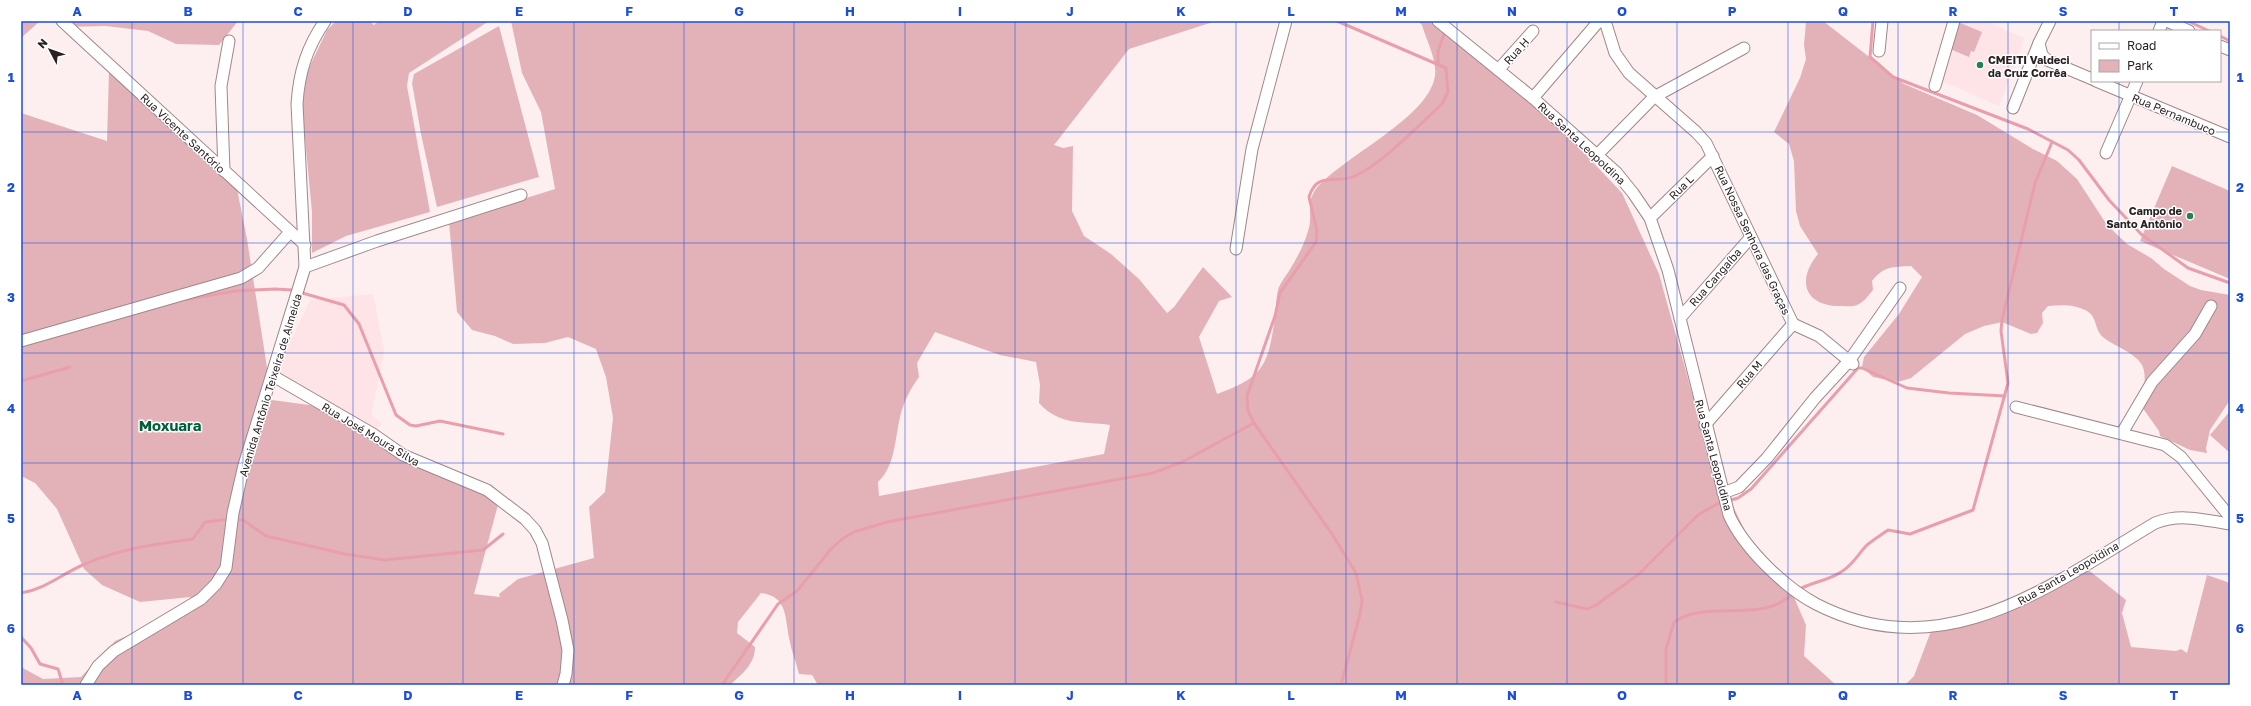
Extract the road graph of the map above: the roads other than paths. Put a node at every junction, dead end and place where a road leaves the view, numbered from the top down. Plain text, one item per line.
1 (62, 21) edge
2 (325, 21) edge
3 (1286, 21) edge
4 (1438, 21) edge
5 (1599, 21) edge
6 (1605, 21) edge
7 (1882, 21) edge
8 (1954, 21) edge
9 (2050, 21) edge
10 (2167, 21) edge
11 (2187, 30) edge
12 (1533, 31) dead end
13 (229, 41) dead end
14 (2039, 42) junction
15 (1744, 48) dead end
16 (1879, 51) dead end
17 (1498, 70) junction
18 (2091, 79) edge
19 (2098, 82) edge
20 (2137, 82) edge
21 (1935, 86) dead end
22 (2131, 96) junction
23 (1654, 97) junction
24 (1533, 98) junction
25 (2013, 108) dead end
26 (2230, 137) edge
27 (2106, 153) dead end
28 (1597, 155) junction
29 (1713, 156) junction
30 (224, 171) junction
31 (521, 195) dead end
32 (1650, 218) junction
33 (290, 232) junction
34 (1751, 237) junction
35 (305, 245) junction
36 (1236, 250) dead end
37 (305, 267) junction
38 (1900, 288) dead end
39 (2211, 306) dead end
40 (1680, 318) junction
41 (1792, 324) junction
42 (21, 341) edge
43 (1851, 363) junction
44 (273, 376) junction
45 (2016, 407) dead end
46 (1705, 425) junction
47 (2122, 433) junction
48 (1723, 493) junction
49 (2230, 517) edge
50 (2230, 524) edge
51 (86, 685) edge
52 (563, 685) edge

1 - 30 street, Rua Vicente Santório
2 - 35 street, Avenida Antônio Teixeira de Almeida
3 - 36 street
4 - 17 street, Rua Santa Leopoldina
5 - 24 street
6 - 23 street, Rua Nossa Senhora das Graças
7 - 16 street
8 - 21 street
9 - 14 street
10 - 11 street
12 - 17 street, Rua H
13 - 30 street
14 - 18 street
14 - 25 street
15 - 23 street
17 - 24 street, Rua Santa Leopoldina
19 - 22 street, Rua Pernambuco
20 - 22 street
22 - 26 street, Rua Pernambuco
22 - 27 street
23 - 28 street
23 - 29 street, Rua Nossa Senhora das Graças
24 - 28 street, Rua Santa Leopoldina
28 - 32 street, Rua Santa Leopoldina
29 - 32 street, Rua L
29 - 34 street, Rua Nossa Senhora das Graças
30 - 33 street, Rua Vicente Santório
31 - 37 street
32 - 40 street, Rua Santa Leopoldina
33 - 35 street, Rua Vicente Santório
33 - 42 street
34 - 40 street, Rua Cangaíba
34 - 41 street, Rua Nossa Senhora das Graças
35 - 37 street, Avenida Antônio Teixeira de Almeida
37 - 44 street, Avenida Antônio Teixeira de Almeida
38 - 43 street
39 - 47 street
40 - 46 street, Rua Santa Leopoldina
41 - 43 street
41 - 46 street, Rua M
43 - 48 street
44 - 51 street, Avenida Antônio Teixeira de Almeida
44 - 52 street, Rua José Moura Silva
45 - 47 street
46 - 48 street, Rua Santa Leopoldina
47 - 49 street
48 - 50 street, Rua Santa Leopoldina

